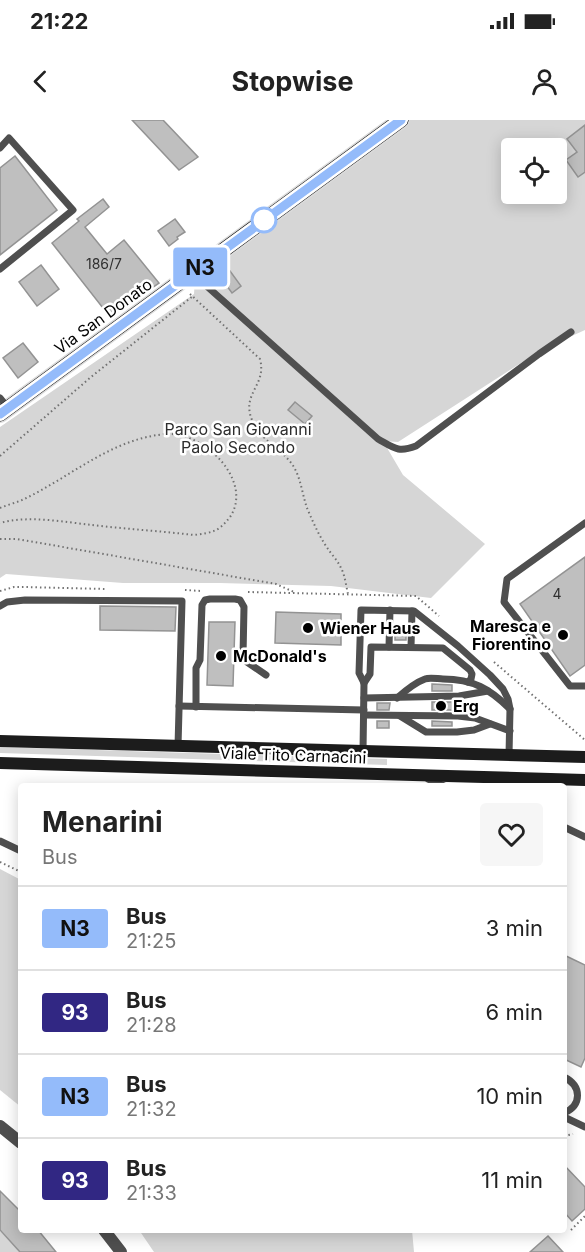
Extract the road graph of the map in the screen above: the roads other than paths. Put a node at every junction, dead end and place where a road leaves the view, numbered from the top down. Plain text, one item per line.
1 (401, 120) edge
2 (0, 148) edge
3 (0, 269) edge
4 (192, 273) junction
5 (571, 332) dead end
6 (3, 407) edge
7 (585, 523) edge
8 (0, 606) edge
9 (390, 610) junction
10 (412, 610) junction
11 (389, 647) junction
12 (411, 647) junction
13 (266, 675) dead end
14 (468, 682) junction
15 (364, 683) junction
16 (585, 686) edge
17 (488, 691) junction
18 (364, 698) junction
19 (397, 698) junction
20 (179, 706) junction
21 (196, 707) junction
22 (510, 709) junction
23 (364, 712) junction
24 (398, 715) junction
25 (490, 723) junction
26 (510, 731) junction
27 (0, 741) edge
28 (178, 746) junction
29 (363, 751) junction
30 (509, 755) junction
31 (585, 757) edge
32 (0, 763) edge
33 (420, 775) junction
34 (585, 780) edge
35 (534, 782) edge
36 (437, 783) edge
37 (567, 828) edge
38 (585, 837) edge
39 (0, 841) edge
40 (18, 850) edge
41 (567, 1079) edge
42 (567, 1113) edge
43 (567, 1117) edge
44 (0, 1126) edge
45 (585, 1127) edge
46 (18, 1141) edge
47 (106, 1233) edge
48 (121, 1252) edge

1 - 4 main road, Via San Donato
2 - 3 lane
4 - 5 lane
4 - 6 main road, Via San Donato
7 - 16 lane
8 - 20 lane
9 - 10 lane
9 - 11 lane
9 - 15 lane
10 - 12 lane
10 - 22 lane
11 - 12 lane
11 - 15 lane
12 - 14 lane
13 - 21 lane
14 - 17 lane
14 - 19 lane
15 - 18 lane
17 - 19 lane
17 - 22 lane
18 - 19 lane
18 - 23 lane
20 - 21 lane
20 - 28 lane
21 - 23 lane
22 - 26 lane
23 - 24 lane
23 - 29 lane
24 - 25 lane
24 - 25 lane
25 - 26 lane
26 - 30 lane
27 - 28 main road, Viale Tito Carnacini
28 - 29 main road, Viale Tito Carnacini
29 - 30 main road, Viale Tito Carnacini
30 - 31 main road, Viale Tito Carnacini
32 - 33 main road, Viale Tito Carnacini
33 - 35 main road, Viale Tito Carnacini
33 - 36 lane
34 - 35 main road, Viale Tito Carnacini
37 - 38 lane
39 - 40 lane
41 - 42 lane
43 - 45 lane
44 - 46 street
47 - 48 street

